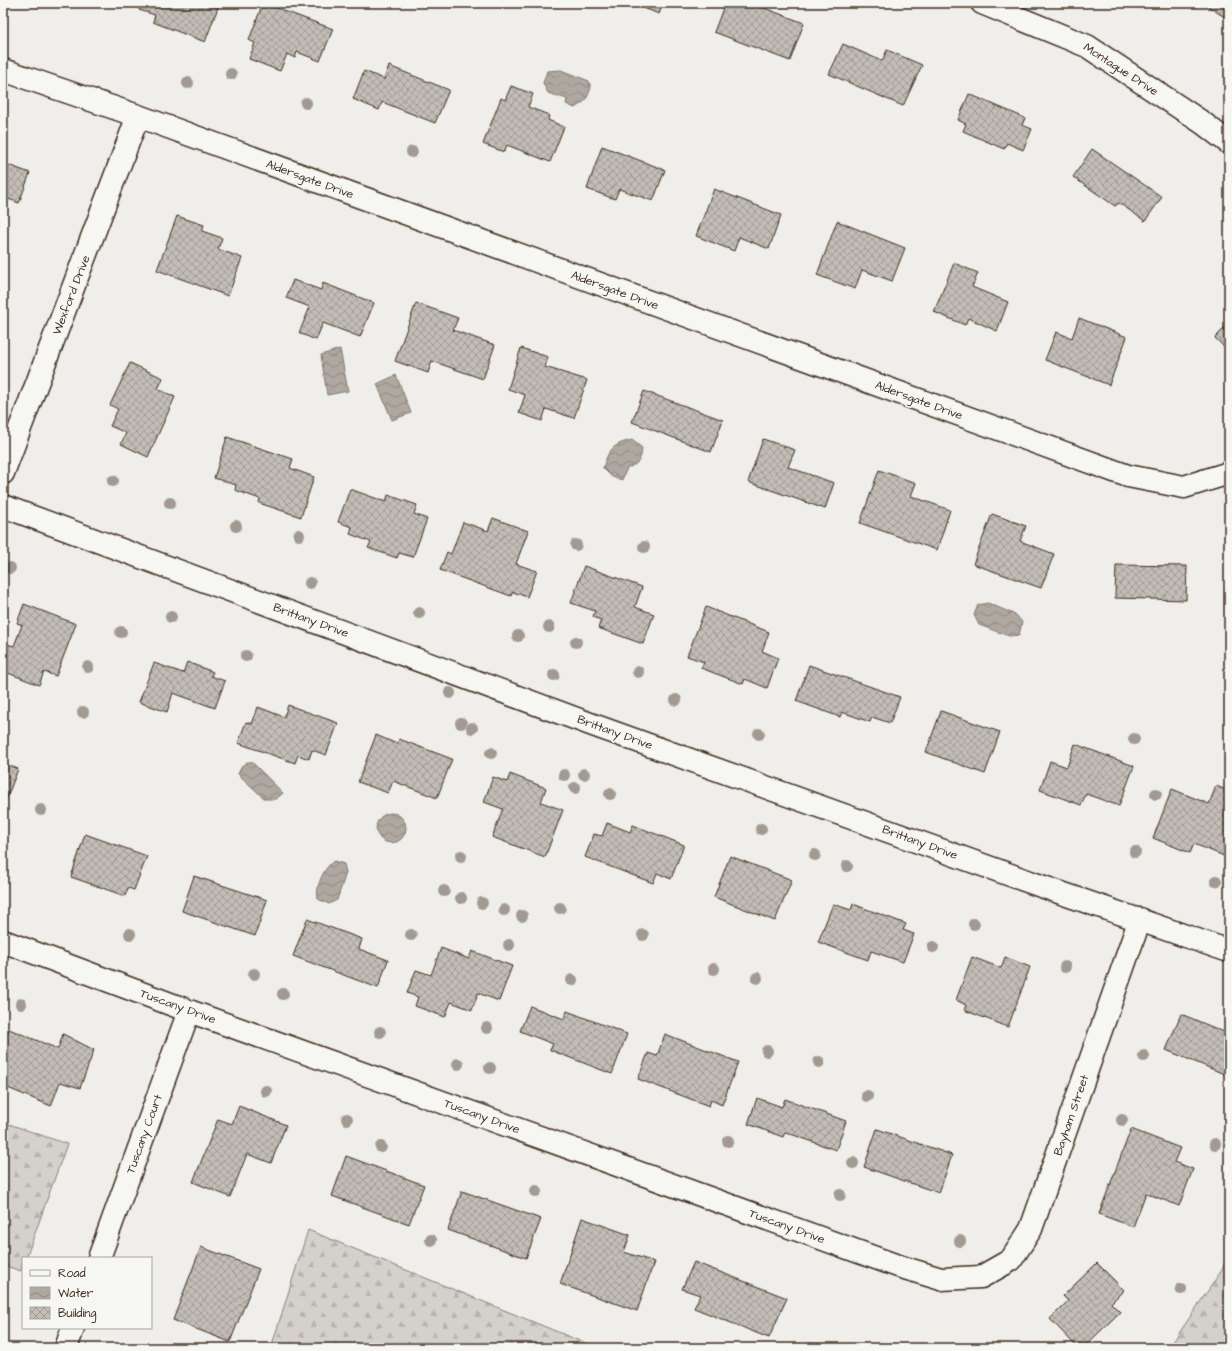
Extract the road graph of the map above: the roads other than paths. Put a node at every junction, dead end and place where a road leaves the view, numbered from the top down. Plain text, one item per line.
1 (982, 3) edge
2 (3, 70) edge
3 (138, 116) junction
4 (1229, 143) edge
5 (3, 473) edge
6 (1229, 473) edge
7 (3, 506) edge
8 (1140, 919) junction
9 (3, 941) edge
10 (1229, 951) edge
11 (189, 1011) junction
12 (99, 1257) edge
13 (965, 1278) joint
14 (73, 1329) edge
15 (66, 1348) edge

1 - 4 street, Montague Drive
2 - 3 street, Aldersgate Drive
3 - 5 street, Wexford Drive
3 - 6 street, Aldersgate Drive
7 - 8 street, Brittany Drive
8 - 10 street, Brittany Drive
8 - 13 street, Bayham Street
9 - 11 street, Tuscany Drive
11 - 12 street, Tuscany Court
11 - 13 street, Tuscany Drive
14 - 15 street

